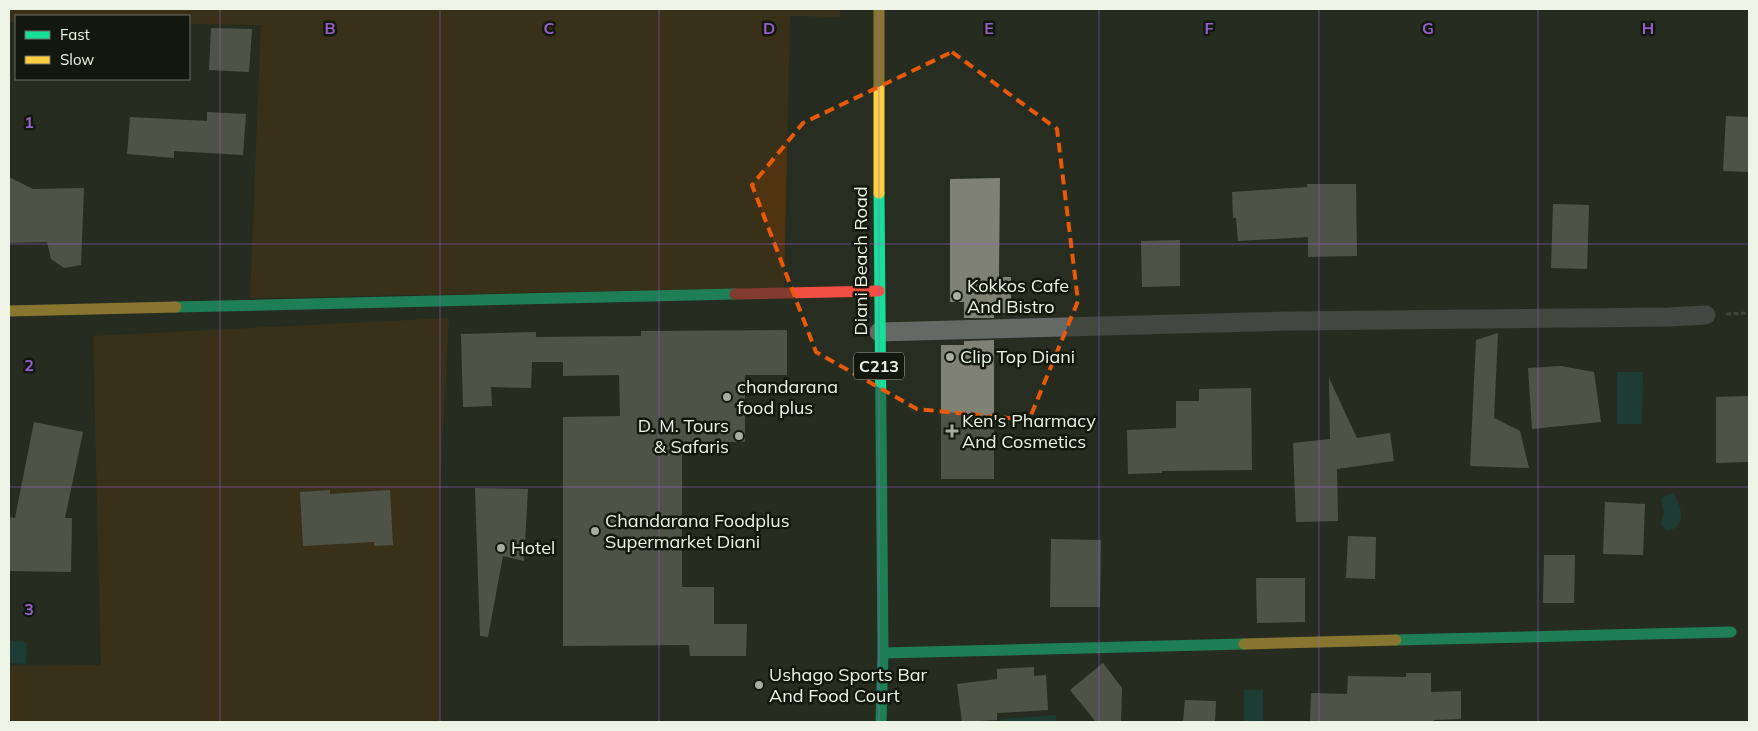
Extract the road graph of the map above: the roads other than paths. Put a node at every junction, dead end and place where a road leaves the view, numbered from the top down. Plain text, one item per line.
1 (879, 9) edge
2 (879, 292) junction
3 (9, 311) edge
4 (1706, 315) dead end
5 (879, 332) junction
6 (1732, 632) dead end
7 (883, 654) junction
8 (882, 722) edge

1 - 2 street, Diani Beach Road / C213
2 - 3 street
2 - 5 street, Diani Beach Road / C213
4 - 5 street
5 - 7 street, Diani Beach Road / C213
6 - 7 street
7 - 8 street, Diani Beach Road / C213

